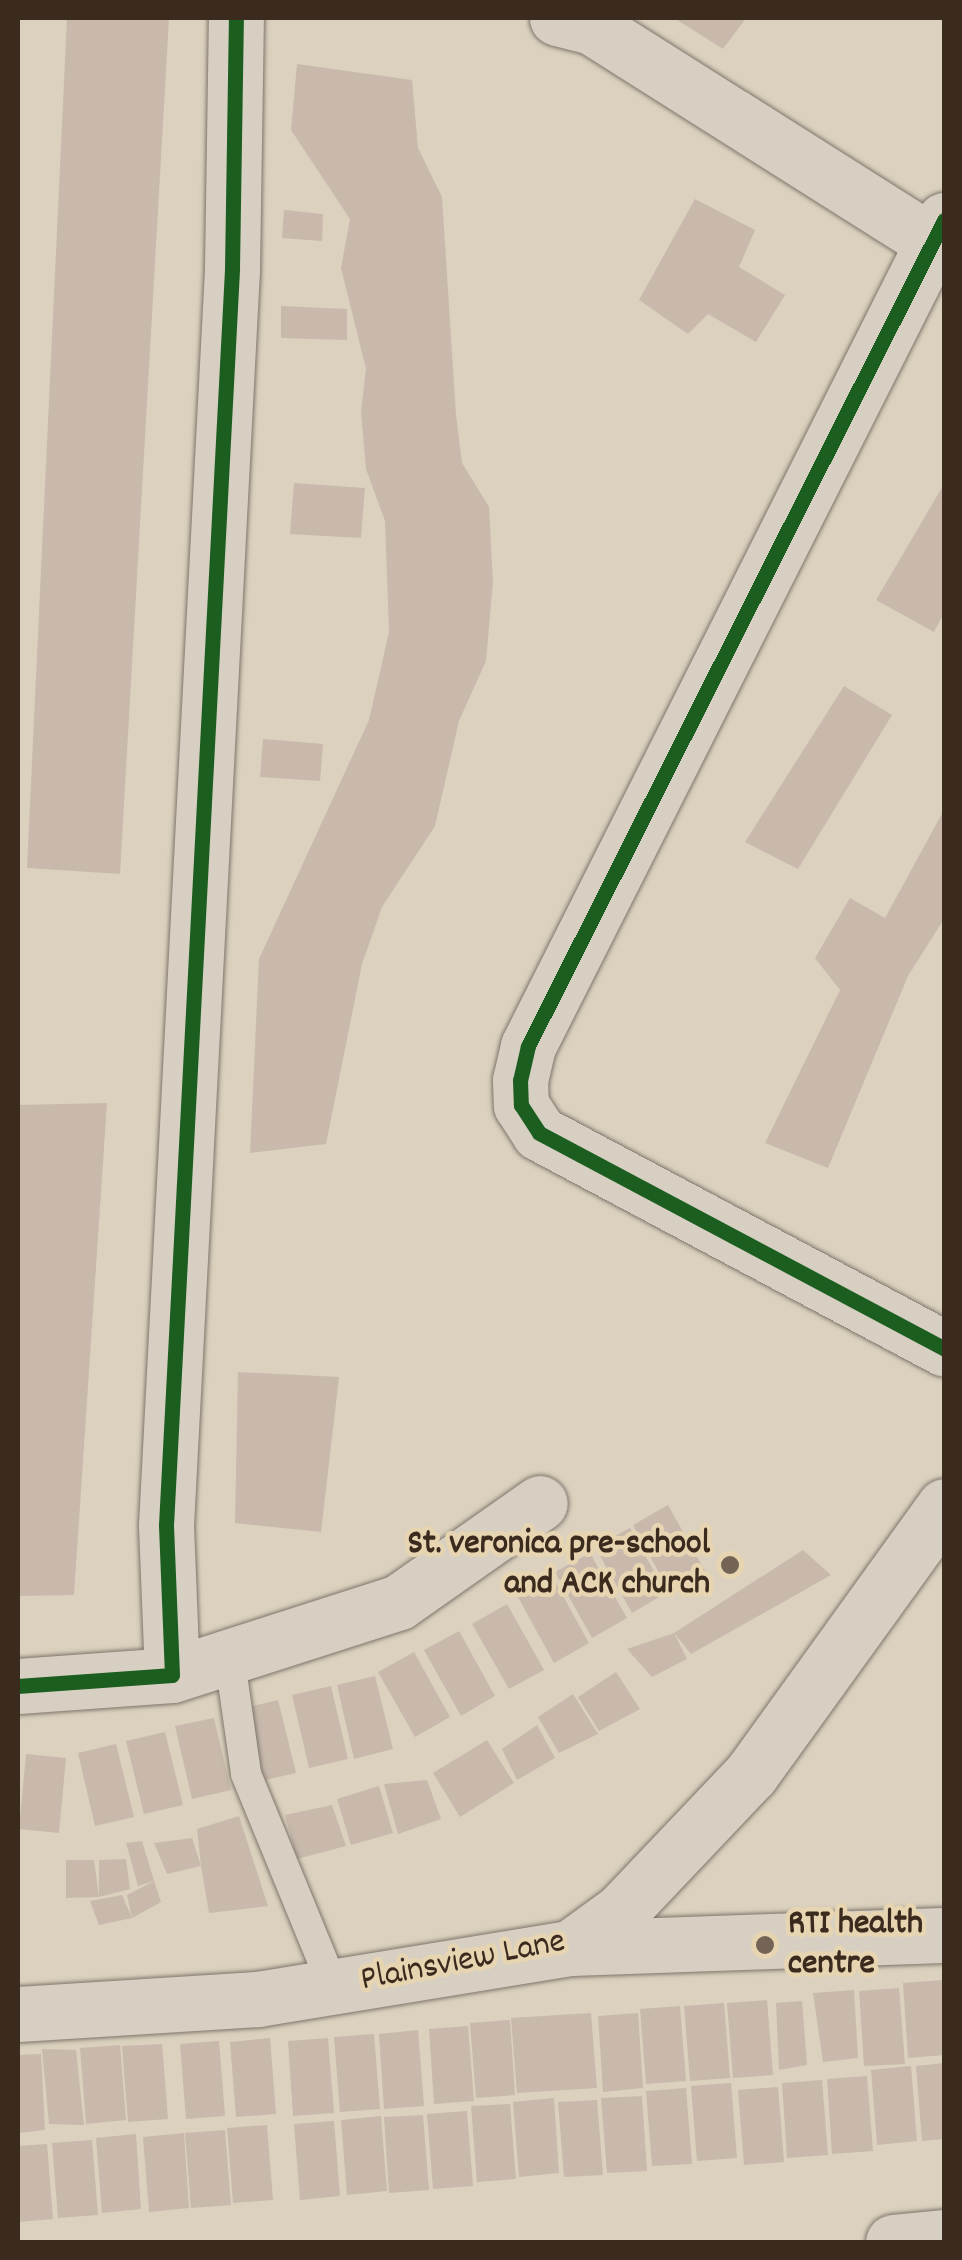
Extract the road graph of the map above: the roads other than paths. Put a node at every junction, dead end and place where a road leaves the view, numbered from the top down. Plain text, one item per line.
1 (236, 18) edge
2 (557, 18) edge
3 (939, 232) edge
4 (944, 1348) edge
5 (540, 1503) dead end
6 (944, 1506) edge
7 (230, 1661) junction
8 (172, 1675) junction
9 (18, 1686) edge
10 (944, 1936) edge
11 (570, 1948) junction
12 (333, 1986) junction
13 (18, 2014) edge
14 (944, 2237) edge
15 (893, 2242) edge

1 - 8 street
2 - 3 street
3 - 4 street
5 - 7 street
6 - 11 street, Plainsview Lane
7 - 8 street
7 - 12 lane
8 - 9 street
10 - 11 street
11 - 12 street, Plainsview Lane
12 - 13 street, Plainsview Lane
14 - 15 street

